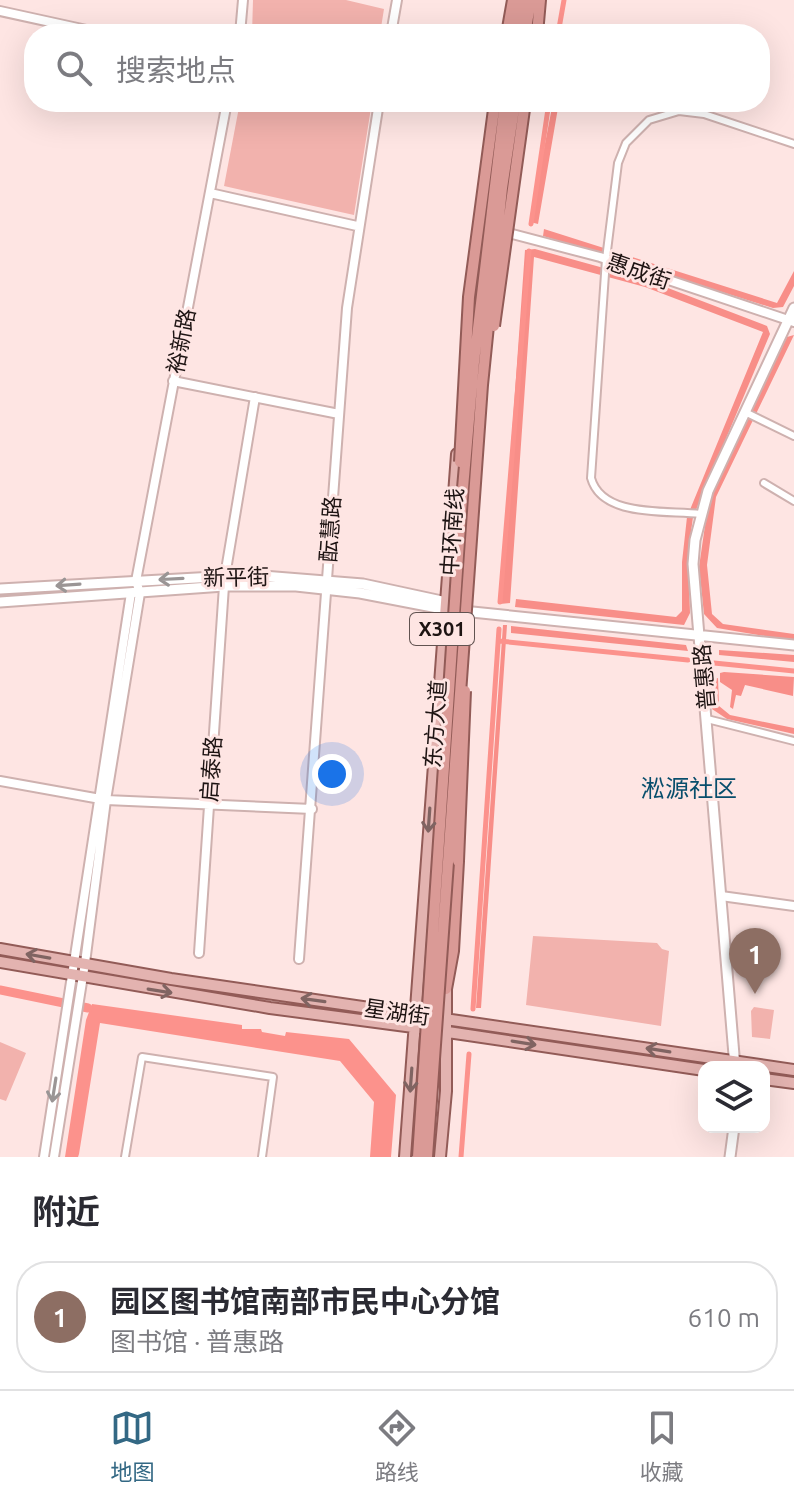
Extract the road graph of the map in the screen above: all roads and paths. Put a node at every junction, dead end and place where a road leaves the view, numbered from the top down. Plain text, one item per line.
1 (243, 0) edge
2 (397, 0) edge
3 (514, 0) edge
4 (521, 0) edge
5 (536, 0) edge
6 (3, 12) edge
7 (59, 24) edge
8 (241, 24) edge
9 (393, 24) edge
10 (511, 24) edge
11 (513, 24) edge
12 (528, 24) edge
13 (535, 24) edge
14 (225, 112) edge
15 (377, 112) edge
16 (497, 112) edge
17 (498, 112) edge
18 (513, 112) edge
19 (521, 112) edge
20 (522, 112) edge
21 (794, 144) edge
22 (210, 193) junction
23 (357, 226) junction
24 (482, 226) junction
25 (503, 231) junction
26 (606, 259) junction
27 (794, 308) edge
28 (791, 322) edge
29 (173, 381) junction
30 (482, 385) junction
31 (255, 397) junction
32 (747, 413) junction
33 (339, 414) junction
34 (794, 436) edge
35 (764, 483) dead end
36 (794, 501) edge
37 (700, 514) junction
38 (136, 581) junction
39 (224, 581) junction
40 (326, 584) junction
41 (0, 589) edge
42 (135, 593) junction
43 (0, 602) edge
44 (444, 605) junction
45 (469, 611) junction
46 (700, 636) junction
47 (464, 644) junction
48 (794, 645) edge
49 (707, 719) junction
50 (794, 741) edge
51 (0, 781) edge
52 (101, 799) junction
53 (208, 804) junction
54 (312, 809) junction
55 (721, 896) junction
56 (794, 906) edge
57 (0, 949) edge
58 (199, 953) dead end
59 (299, 959) dead end
60 (0, 962) edge
61 (80, 963) junction
62 (78, 978) junction
63 (446, 989) junction
64 (415, 1014) junction
65 (446, 1019) junction
66 (414, 1027) junction
67 (447, 1032) junction
68 (716, 1061) edge
69 (735, 1061) edge
70 (770, 1068) edge
71 (698, 1069) edge
72 (794, 1070) edge
73 (770, 1080) edge
74 (794, 1083) edge
75 (733, 1133) edge
76 (44, 1157) edge
77 (55, 1157) edge
78 (125, 1157) edge
79 (262, 1157) edge
80 (405, 1157) edge
81 (418, 1157) edge
82 (427, 1157) edge
83 (440, 1157) edge
84 (730, 1157) edge

1 - 8 street
2 - 9 street
3 - 10 highway
4 - 11 highway
5 - 12 highway
5 - 13 highway
6 - 7 street
14 - 22 street, 裕新路
15 - 23 street, 酝慧路
16 - 81 highway, 中环南线, bridge
17 - 24 main road, 东方大道 / X301
18 - 30 highway, 中环南线, bridge
19 - 25 main road, 东方大道 / X301
20 - 30 highway, bridge
21 - 26 street
22 - 23 street
22 - 29 street, 裕新路
23 - 33 street, 酝慧路
24 - 25 street, 惠成街
24 - 44 main road, 东方大道 / X301
25 - 26 street, 惠成街
25 - 45 main road, 东方大道 / X301
26 - 28 street, 惠成街
26 - 37 street
27 - 28 main road, 普惠路
28 - 32 main road, 普惠路
29 - 31 street
29 - 38 street, 裕新路
30 - 47 highway, 中环南线, bridge
31 - 33 street
31 - 39 street, 启泰路
32 - 34 street
32 - 37 main road, 普惠路
33 - 40 street, 酝慧路
35 - 36 street
37 - 46 main road, 普惠路
39 -> 38 main road, 新平街
38 -> 41 main road, 新平街
38 - 42 main road, 裕新路
39 - 40 main road, 新平街
39 - 42 main road, 新平街
39 - 53 street, 启泰路
40 - 44 main road, 新平街
40 - 54 street, 酝慧路
42 - 43 main road, 新平街
42 - 52 street, 裕新路
44 - 45 main road, 新平街
44 -> 64 main road, 东方大道 / X301
45 - 46 main road, 新平街
45 - 63 main road, 东方大道 / X301
46 - 48 main road, 新平街
46 - 49 main road, 普惠路
47 - 63 highway, bridge
47 - 82 highway, 中环南线, bridge
49 - 50 street
49 - 55 main road, 普惠路
51 - 52 street
52 - 53 street
52 - 61 street, 裕新路
53 - 54 street
53 - 58 street, 启泰路
54 - 59 street, 酝慧路
55 - 56 street
55 - 69 main road, 普惠路
61 -> 57 main road, 星湖街
60 - 62 main road, 星湖街
61 - 62 street, 裕新路
64 -> 61 main road, 星湖街
62 -> 66 main road, 星湖街
62 -> 76 street
62 - 77 street
63 - 65 main road, 东方大道 / X301
64 - 65 main road, 星湖街
64 - 66 main road, 东方大道 / X301
65 - 67 main road, 东方大道 / X301
68 -> 65 main road, 星湖街
66 - 67 main road, 星湖街
66 -> 80 main road, 东方大道 / X301
67 -> 71 main road, 星湖街
67 - 83 main road, 东方大道 / X301
70 - 72 main road, 星湖街
73 - 74 main road
75 - 84 main road
78 - 79 street

